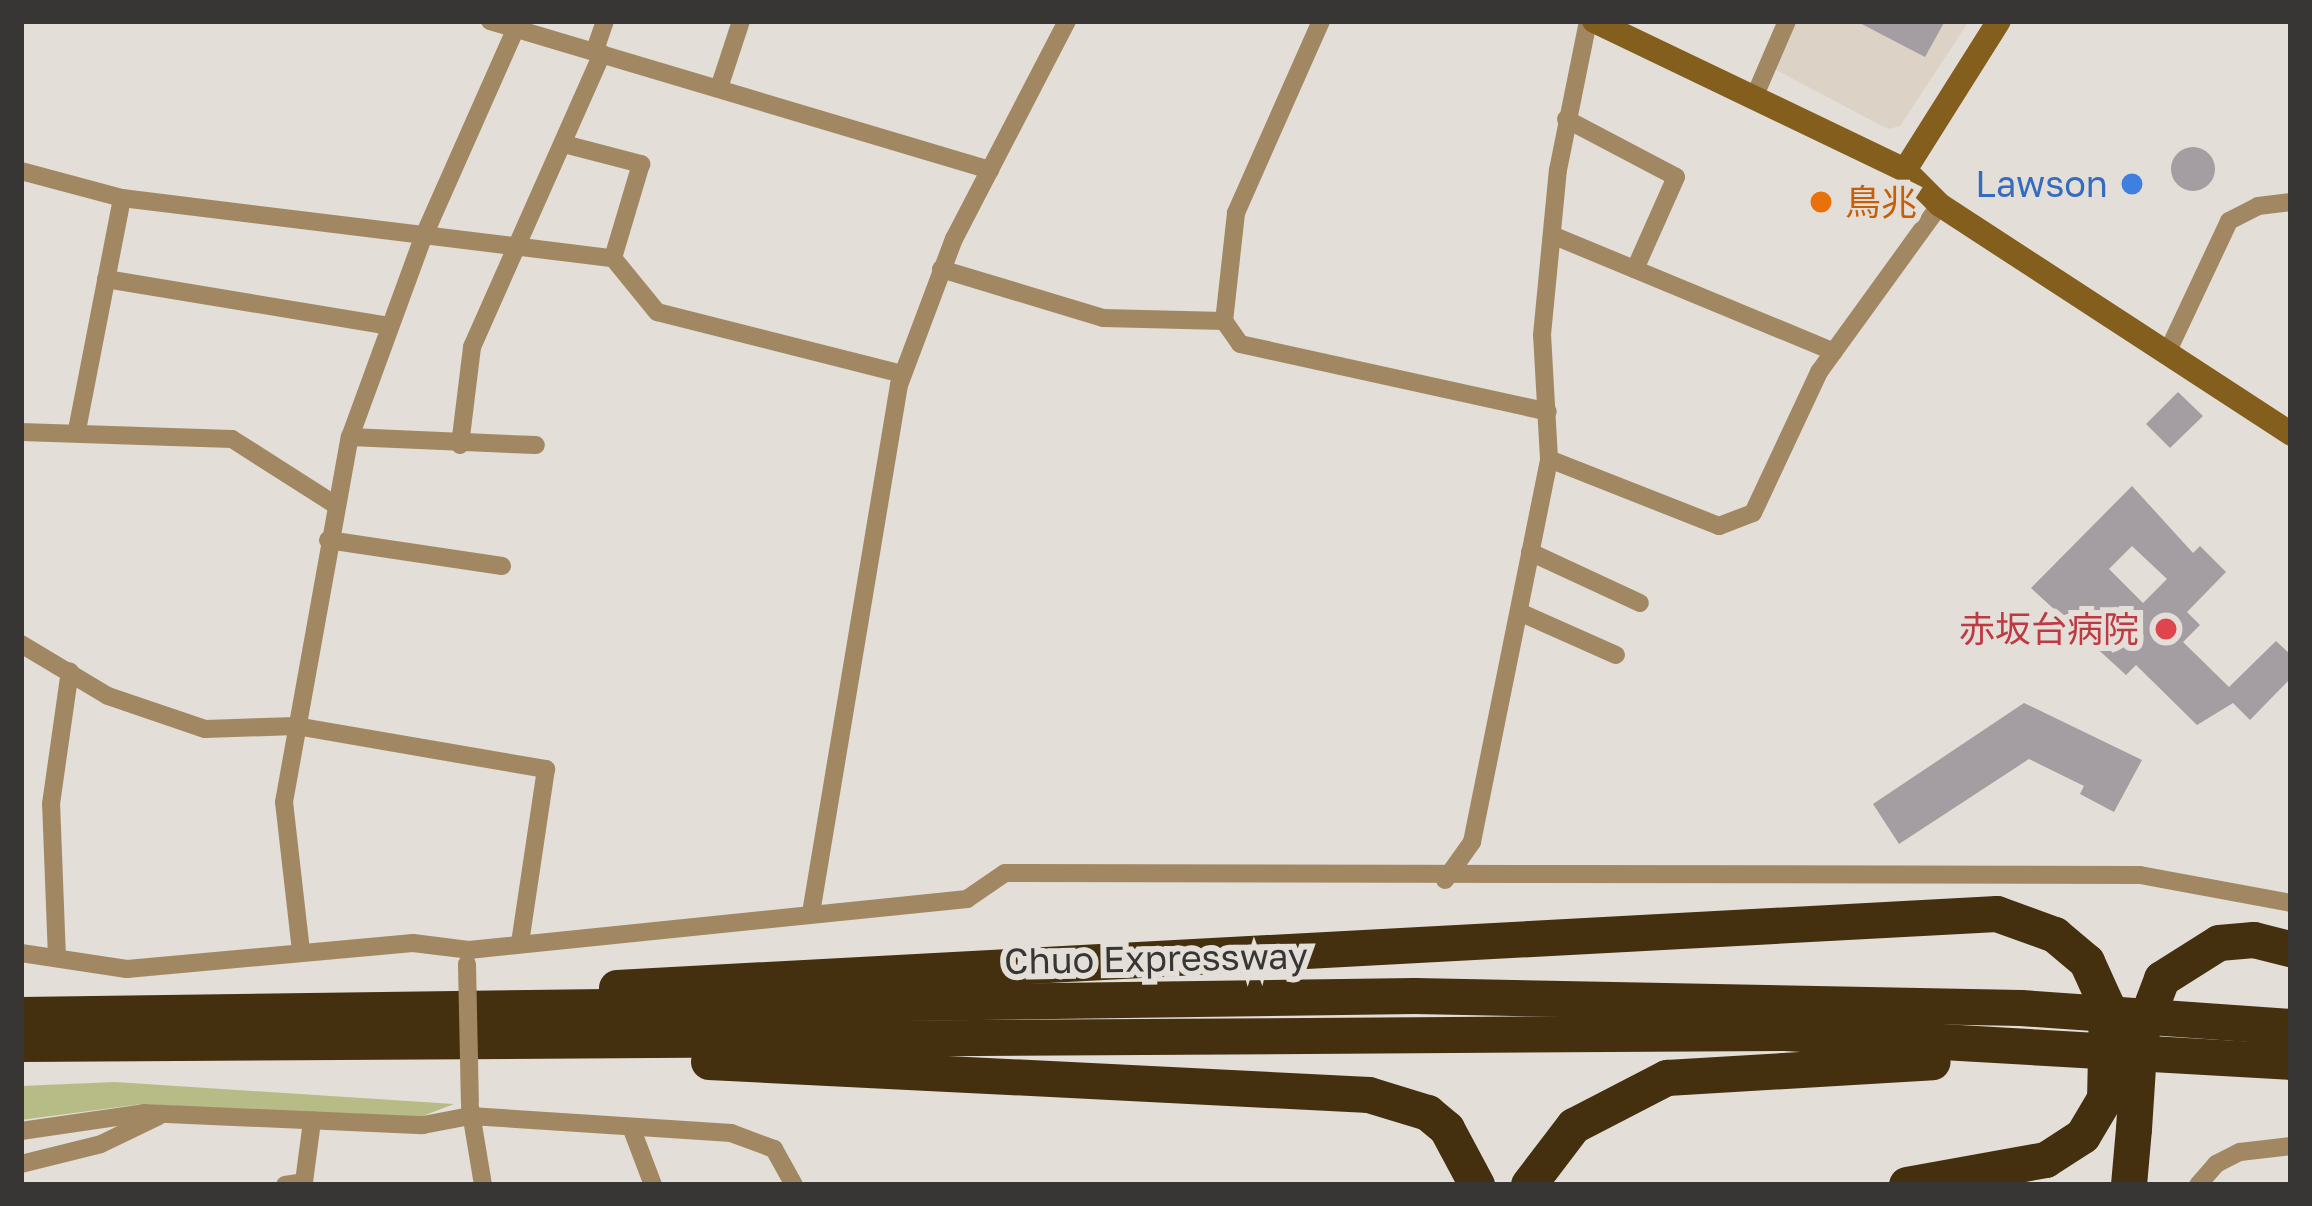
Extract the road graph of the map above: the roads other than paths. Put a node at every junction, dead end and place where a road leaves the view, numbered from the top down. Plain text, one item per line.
1 (490, 21) edge
2 (604, 21) edge
3 (741, 21) edge
4 (1067, 21) edge
5 (1321, 21) edge
6 (1591, 21) edge
7 (1787, 21) edge
8 (1999, 21) edge
9 (518, 24) edge
10 (598, 51) junction
11 (719, 88) junction
12 (1756, 93) junction
13 (1566, 119) junction
14 (564, 144) junction
15 (990, 170) junction
16 (1905, 170) junction
17 (21, 171) edge
18 (122, 198) junction
19 (2291, 202) edge
20 (1940, 205) junction
21 (1552, 235) junction
22 (422, 240) junction
23 (513, 248) junction
24 (613, 258) junction
25 (941, 269) junction
26 (1635, 269) junction
27 (106, 279) junction
28 (1224, 321) junction
29 (390, 326) junction
30 (1834, 352) junction
31 (2167, 353) junction
32 (902, 374) junction
33 (1548, 412) junction
34 (76, 430) junction
35 (21, 432) edge
36 (2291, 434) edge
37 (350, 437) junction
38 (460, 445) junction
39 (536, 445) dead end
40 (1549, 459) junction
41 (334, 504) junction
42 (328, 540) junction
43 (1530, 552) junction
44 (502, 566) dead end
45 (1640, 603) dead end
46 (1519, 612) junction
47 (21, 644) edge
48 (1616, 655) dead end
49 (70, 671) junction
50 (296, 726) junction
51 (1445, 880) junction
52 (2291, 903) edge
53 (811, 913) junction
54 (520, 942) junction
55 (2291, 949) edge
56 (301, 951) junction
57 (21, 952) edge
58 (468, 957) junction
59 (57, 958) junction
60 (21, 1015) edge
61 (242, 1016) junction
62 (21, 1044) edge
63 (339, 1045) junction
64 (2287, 1050) edge
65 (470, 1109) junction
66 (163, 1114) junction
67 (312, 1121) junction
68 (631, 1127) junction
69 (21, 1131) edge
70 (2291, 1146) edge
71 (21, 1164) edge
72 (285, 1185) edge
73 (483, 1185) edge
74 (653, 1185) edge
75 (794, 1185) edge
76 (1478, 1185) edge
77 (1529, 1185) edge
78 (1907, 1185) edge
79 (2129, 1185) edge
80 (2198, 1185) edge

1 - 9 street
2 - 10 street
3 - 11 street
4 - 15 street
5 - 28 street
6 - 12 street
6 - 13 street
7 - 12 street
8 - 16 street
9 - 10 street
9 - 22 street
10 - 11 street
10 - 14 street
11 - 15 street
12 - 16 street
13 - 21 street
13 - 26 street
14 - 23 street
14 - 24 street
15 - 25 street
16 - 20 street
17 - 18 street
18 - 22 street
18 - 27 street
19 - 31 street
20 - 30 street
20 - 31 street
21 - 26 street
21 - 33 street
22 - 23 street
22 - 29 street
23 - 24 street
23 - 38 street
24 - 32 street
25 - 28 street
25 - 32 street
26 - 30 street
27 - 29 street
27 - 34 street
28 - 33 street
29 - 37 street
30 - 40 street
31 - 36 street
32 - 53 street
33 - 40 street
34 - 35 street
34 - 41 street
37 - 38 street
37 - 41 street
38 - 39 street
40 - 43 street
41 - 42 street
42 - 44 street
42 - 50 street
43 - 45 street
43 - 46 street
46 - 48 street
46 - 51 street
47 - 49 street
49 - 50 street
49 - 59 street
50 - 54 street
50 - 56 street
51 - 52 street
51 - 53 street
53 - 54 street
54 - 58 street
55 - 79 highway, bridge
56 - 58 street
56 - 59 street
57 - 59 street
58 - 65 street, bridge
60 - 61 highway, Chuo Expressway
61 - 64 highway, Chuo Expressway
61 - 78 highway, bridge
62 - 63 highway, Chuo Expressway
63 - 64 highway, Chuo Expressway
63 - 76 highway
64 - 77 highway
65 - 67 street
65 - 68 street
65 - 73 street
66 - 67 street
66 - 69 street
66 - 71 street
67 - 72 street
68 - 74 street
68 - 75 street
70 - 80 street

